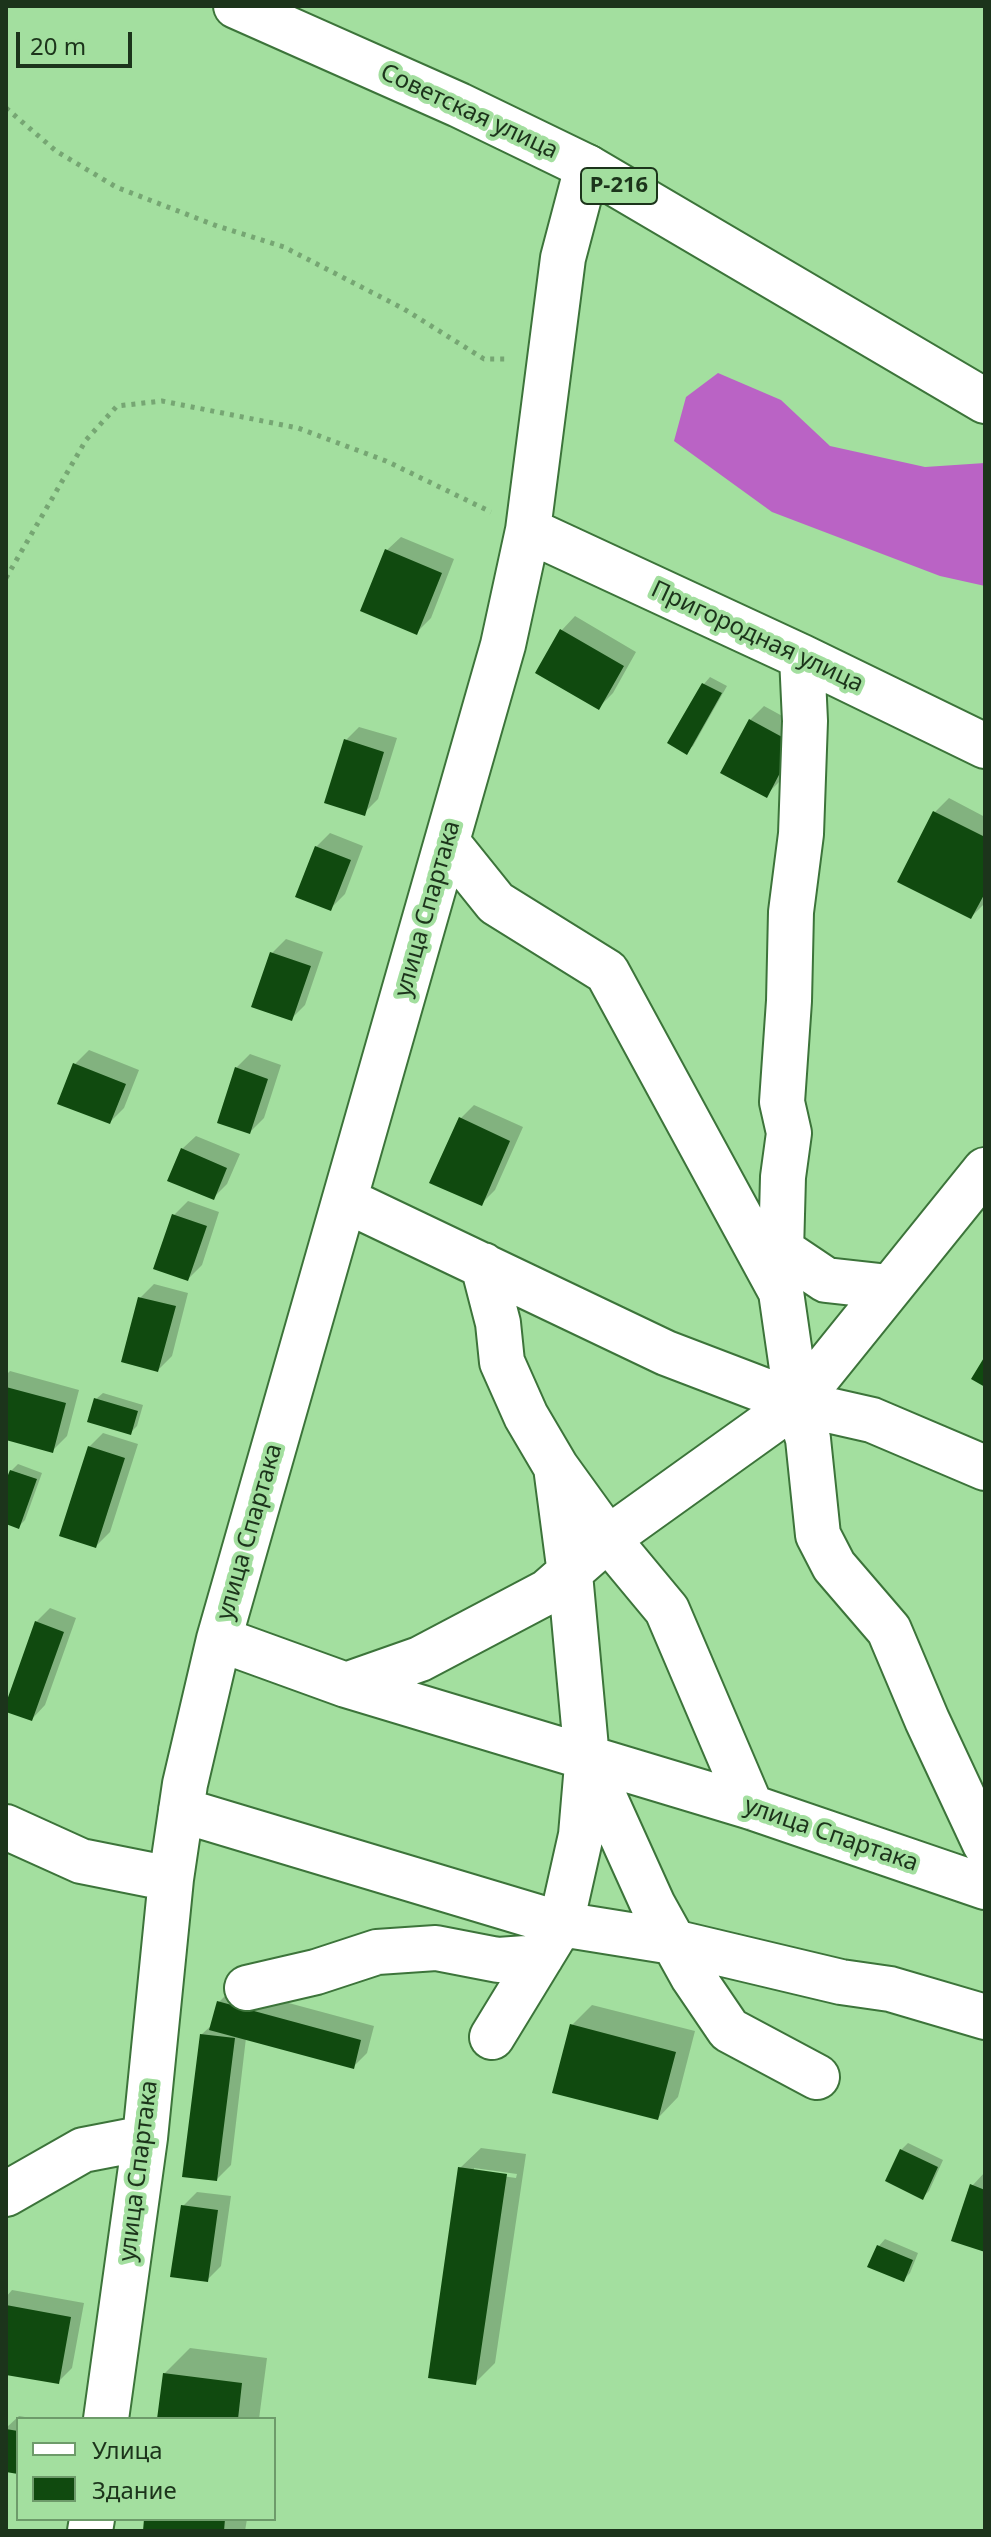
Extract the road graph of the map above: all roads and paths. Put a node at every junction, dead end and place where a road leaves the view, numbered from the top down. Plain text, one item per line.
1 (236, 6) edge
2 (6, 108) edge
3 (587, 167) junction
4 (550, 358) junction
5 (985, 401) edge
6 (528, 530) junction
7 (6, 578) edge
8 (802, 657) junction
9 (985, 746) edge
10 (447, 842) junction
11 (985, 1170) edge
12 (345, 1200) junction
13 (744, 1224) junction
14 (781, 1252) junction
15 (483, 1265) junction
16 (889, 1287) junction
17 (797, 1403) junction
18 (556, 1467) junction
19 (985, 1468) edge
20 (608, 1539) junction
21 (570, 1574) junction
22 (219, 1639) junction
23 (346, 1685) junction
24 (587, 1759) junction
25 (751, 1807) junction
26 (181, 1810) junction
27 (6, 1827) edge
28 (985, 1844) edge
29 (171, 1879) junction
30 (985, 1887) edge
31 (551, 1940) junction
32 (673, 1942) junction
33 (247, 1988) dead end
34 (985, 2017) edge
35 (492, 2037) dead end
36 (817, 2077) dead end
37 (145, 2138) junction
38 (6, 2194) edge
39 (106, 2417) edge

1 - 3 main road, Советская улица / Р-216
2 - 4 path
3 - 4 main road, улица Спартака
3 - 5 main road, Советская улица / Р-216
4 - 6 main road, улица Спартака
6 - 7 path
6 - 8 main road, Пригородная улица
6 - 10 main road, улица Спартака
8 - 9 main road, Пригородная улица
8 - 14 main road
10 - 12 main road, улица Спартака
10 - 13 main road
11 - 16 main road
12 - 15 main road
12 - 22 main road, улица Спартака
13 - 14 main road
13 - 17 main road
14 - 16 main road
15 - 17 main road
15 - 18 main road
16 - 17 main road
17 - 19 main road
17 - 20 main road
17 - 28 main road
18 - 20 main road
18 - 21 main road
20 - 21 main road
20 - 25 main road
21 - 23 main road
21 - 24 main road
22 - 23 main road, улица Спартака
22 - 26 main road, улица Спартака
23 - 24 main road, улица Спартака
24 - 25 main road, улица Спартака
24 - 31 main road
24 - 32 main road
25 - 30 main road, улица Спартака
26 - 29 main road, улица Спартака
26 - 31 main road
27 - 29 main road
29 - 37 main road, улица Спартака
31 - 32 main road
31 - 33 main road
31 - 35 main road
32 - 34 main road
32 - 36 main road
37 - 38 main road
37 - 39 main road, улица Спартака

